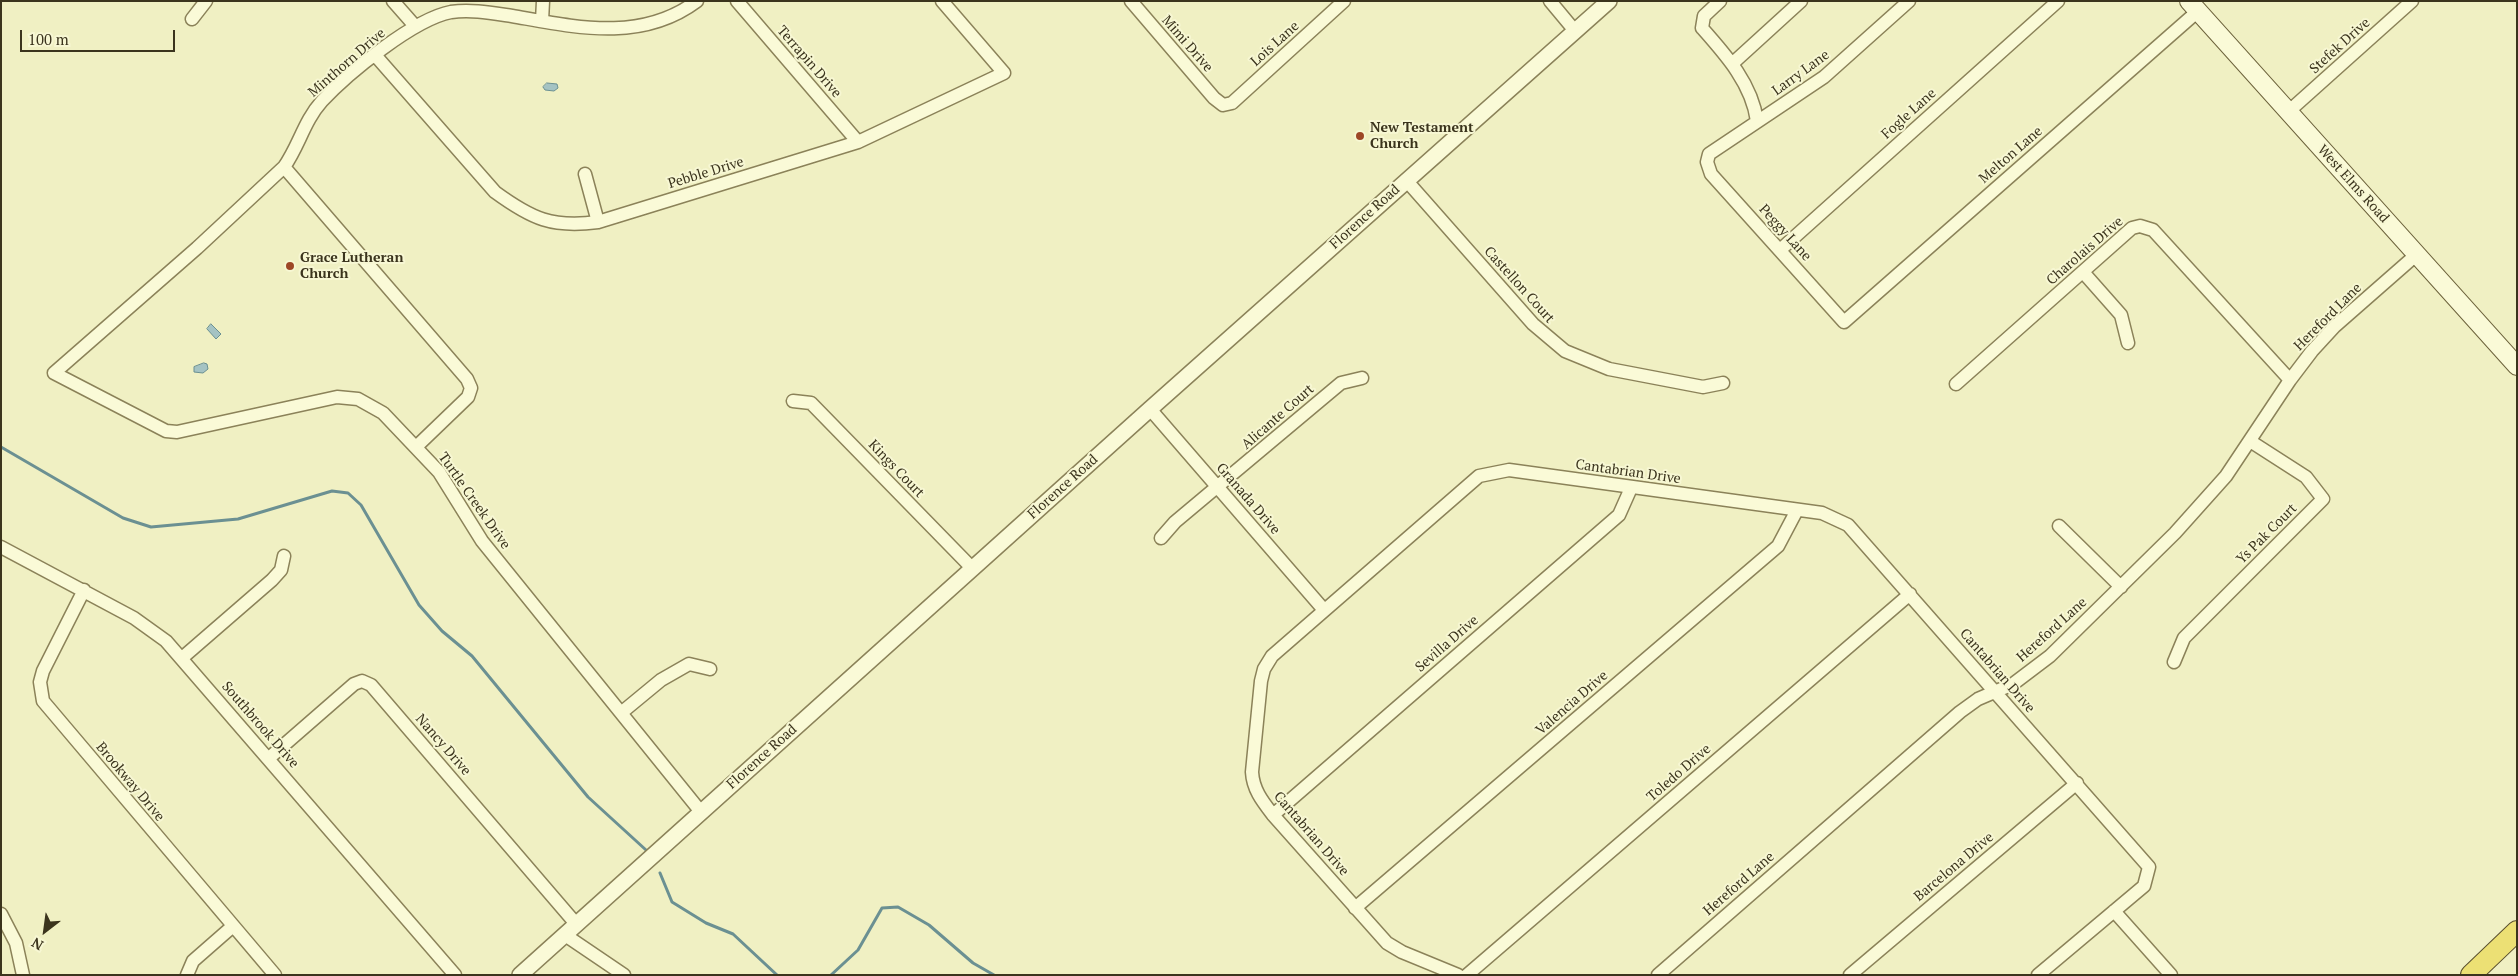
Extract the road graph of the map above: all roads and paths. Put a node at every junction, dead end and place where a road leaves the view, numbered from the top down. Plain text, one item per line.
1 (206, 1) edge
2 (393, 1) edge
3 (543, 1) edge
4 (697, 1) edge
5 (737, 1) edge
6 (942, 1) edge
7 (1344, 1) edge
8 (1550, 1) edge
9 (1609, 1) edge
10 (1720, 1) edge
11 (1801, 1) edge
12 (1909, 1) edge
13 (2058, 1) edge
14 (2412, 1) edge
15 (1137, 3) edge
16 (2193, 6) edge
17 (192, 19) dead end
18 (542, 21) junction
19 (415, 26) junction
20 (1575, 31) junction
21 (375, 55) junction
22 (1733, 63) junction
23 (1223, 105) joint
24 (2288, 112) junction
25 (1757, 121) junction
26 (858, 142) junction
27 (1707, 162) joint
28 (284, 167) junction
29 (585, 174) dead end
30 (1406, 180) junction
31 (598, 222) junction
32 (1780, 250) junction
33 (2416, 255) junction
34 (2083, 272) junction
35 (1844, 322) joint
36 (2128, 343) dead end
37 (2517, 366) edge
38 (54, 373) joint
39 (1362, 378) dead end
40 (2290, 380) junction
41 (1723, 383) dead end
42 (1956, 384) dead end
43 (793, 401) dead end
44 (1150, 408) junction
45 (2250, 441) junction
46 (416, 447) junction
47 (1219, 488) junction
48 (1631, 488) junction
49 (1797, 510) junction
50 (2059, 526) dead end
51 (1160, 538) dead end
52 (1, 547) edge
53 (284, 556) dead end
54 (972, 568) junction
55 (2121, 587) junction
56 (84, 590) junction
57 (1910, 594) junction
58 (1324, 610) junction
59 (182, 658) junction
60 (2174, 662) dead end
61 (710, 669) dead end
62 (1994, 691) junction
63 (621, 713) junction
64 (269, 758) junction
65 (2077, 783) junction
66 (701, 812) junction
67 (1273, 815) junction
68 (1355, 908) junction
69 (2114, 911) junction
70 (1, 914) edge
71 (577, 925) junction
72 (233, 926) junction
73 (2517, 931) edge
74 (565, 935) junction
75 (23, 975) edge
76 (187, 975) edge
77 (275, 975) edge
78 (454, 975) edge
79 (520, 975) edge
80 (624, 975) edge
81 (1458, 975) edge
82 (1467, 975) edge
83 (1658, 975) edge
84 (1850, 975) edge
85 (2038, 975) edge
86 (2171, 975) edge
87 (2471, 975) edge

1 - 17 street
2 - 19 street
3 - 18 street
4 - 18 street, Minthorn Drive
5 - 26 street, Terrapin Drive
6 - 26 street, Pebble Drive
7 - 23 street, Lois Lane
8 - 20 street
9 - 20 street, Florence Road
10 - 22 street
11 - 22 street
12 - 25 street, Larry Lane
13 - 32 street, Fogle Lane
14 - 24 street, Stefek Drive
15 - 23 street, Mimi Drive
16 - 24 main road, West Elms Road
16 - 35 street, Melton Lane
18 - 19 street, Minthorn Drive
19 - 21 street, Minthorn Drive
20 - 30 street, Florence Road
21 - 28 street, Minthorn Drive
21 - 31 street, Pebble Drive
22 - 25 street
24 - 33 main road, West Elms Road
25 - 27 street, Larry Lane
26 - 31 street, Pebble Drive
27 - 32 street, Peggy Lane
28 - 38 street, Minthorn Drive
28 - 46 street
29 - 31 street
30 - 41 street, Castellon Court
30 - 44 street, Florence Road
32 - 35 street, Peggy Lane
33 - 37 main road, West Elms Road
33 - 40 street, Hereford Lane
34 - 36 street
34 - 40 street, Charolais Drive
34 - 42 street, Charolais Drive
38 - 46 street, Turtle Creek Drive
39 - 47 street, Alicante Court
40 - 45 street, Hereford Lane
43 - 54 street, Kings Court
44 - 47 street, Granada Drive
44 - 54 street, Florence Road
45 - 55 street, Hereford Lane
45 - 60 street, Ys Pak Court
46 - 63 street, Turtle Creek Drive
47 - 51 street, Alicante Court
47 - 58 street, Granada Drive
48 - 49 street, Cantabrian Drive
48 - 58 street, Cantabrian Drive
48 - 67 street, Sevilla Drive
49 - 57 street, Cantabrian Drive
49 - 68 street, Valencia Drive
50 - 55 street
52 - 56 street, Southbrook Drive
53 - 59 street
54 - 66 street, Florence Road
55 - 62 street, Hereford Lane
56 - 59 street, Southbrook Drive
56 - 72 street, Brookway Drive
57 - 62 street, Cantabrian Drive
57 - 82 street, Toledo Drive
58 - 67 street, Cantabrian Drive
59 - 64 street, Southbrook Drive
61 - 63 street
62 - 65 street, Cantabrian Drive
62 - 83 street, Hereford Lane
63 - 66 street, Turtle Creek Drive
64 - 71 street, Nancy Drive
64 - 78 street, Southbrook Drive
65 - 69 street, Cantabrian Drive
65 - 84 street, Barcelona Drive
66 - 71 street, Florence Road
67 - 68 street, Cantabrian Drive
68 - 81 street, Cantabrian Drive
69 - 85 street, Cantabrian Drive
69 - 86 street
70 - 75 street
71 - 74 street, Florence Road
72 - 76 street
72 - 77 street, Brookway Drive
73 - 87 highway
74 - 79 street, Florence Road
74 - 80 street

